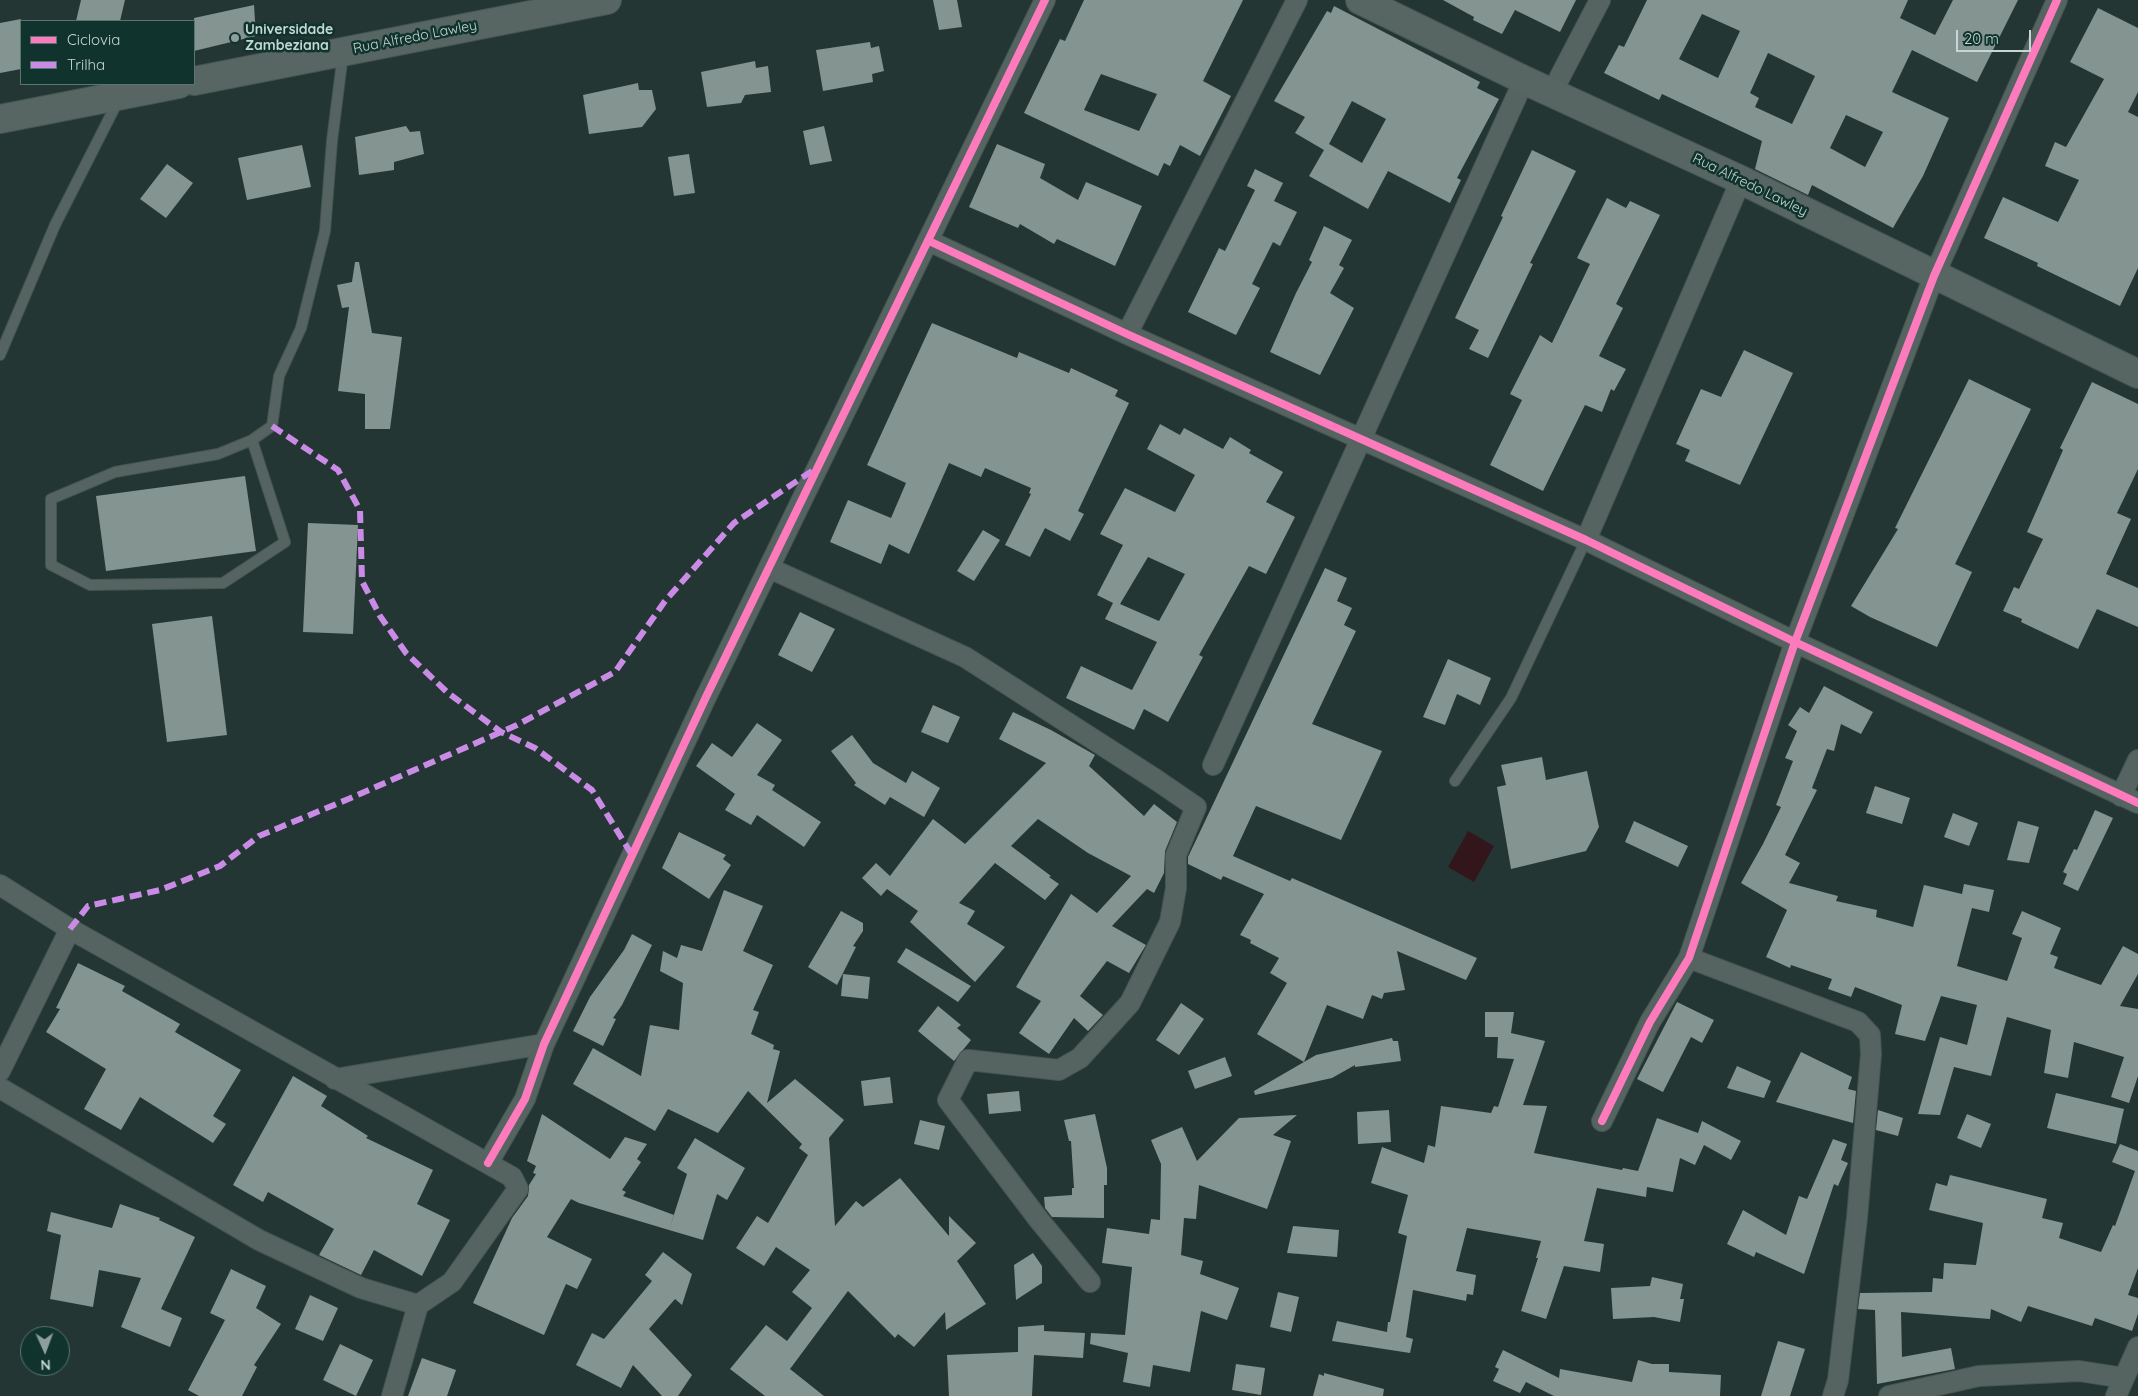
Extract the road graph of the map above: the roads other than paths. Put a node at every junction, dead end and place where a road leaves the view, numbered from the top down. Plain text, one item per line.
1 (607, 0) edge
2 (1045, 0) edge
3 (1297, 0) edge
4 (1360, 0) edge
5 (1600, 0) edge
6 (2057, 0) edge
7 (559, 4) edge
8 (344, 51) junction
9 (1524, 80) junction
10 (195, 81) edge
11 (174, 85) edge
12 (1552, 92) junction
13 (120, 96) junction
14 (0, 119) edge
15 (1741, 180) junction
16 (929, 241) junction
17 (1934, 276) junction
18 (1127, 334) junction
19 (0, 355) edge
20 (2138, 374) edge
21 (1360, 438) junction
22 (252, 440) junction
23 (1586, 540) junction
24 (769, 568) junction
25 (1795, 642) junction
26 (2138, 760) edge
27 (1213, 765) dead end
28 (1455, 781) dead end
29 (2130, 800) edge
30 (0, 885) edge
31 (70, 929) junction
32 (1689, 958) junction
33 (544, 1044) junction
34 (0, 1071) edge
35 (335, 1078) junction
36 (0, 1088) edge
37 (1602, 1121) dead end
38 (488, 1163) junction
39 (1090, 1282) dead end
40 (418, 1305) junction
41 (2138, 1347) edge
42 (2120, 1387) edge
43 (392, 1396) edge
44 (1833, 1396) edge
45 (1889, 1396) edge

1 - 7 main road, Rua Alfredo Lawley
2 - 16 street
3 - 18 street
4 - 9 main road, Rua Alfredo Lawley
5 - 12 street
6 - 17 street
7 - 8 main road, Rua Alfredo Lawley
8 - 10 main road, Rua Alfredo Lawley
8 - 22 lane
9 - 12 main road, Rua Alfredo Lawley
9 - 21 street
11 - 13 main road
12 - 15 main road, Rua Alfredo Lawley
13 - 14 main road
13 - 19 lane
15 - 17 main road, Rua Alfredo Lawley
15 - 23 street
16 - 18 street
16 - 24 street
17 - 20 main road, Rua Alfredo Lawley
17 - 25 street
18 - 21 street
21 - 23 street
21 - 27 street
22 - 22 lane
23 - 25 street
23 - 28 lane
24 - 33 street
24 - 39 street
25 - 29 street
25 - 32 street
26 - 29 street
30 - 31 street
31 - 34 street
31 - 35 street
32 - 37 street
32 - 44 street
33 - 35 street
33 - 38 street
35 - 38 street
36 - 40 street
38 - 40 street
40 - 43 street
41 - 42 street
42 - 45 street

